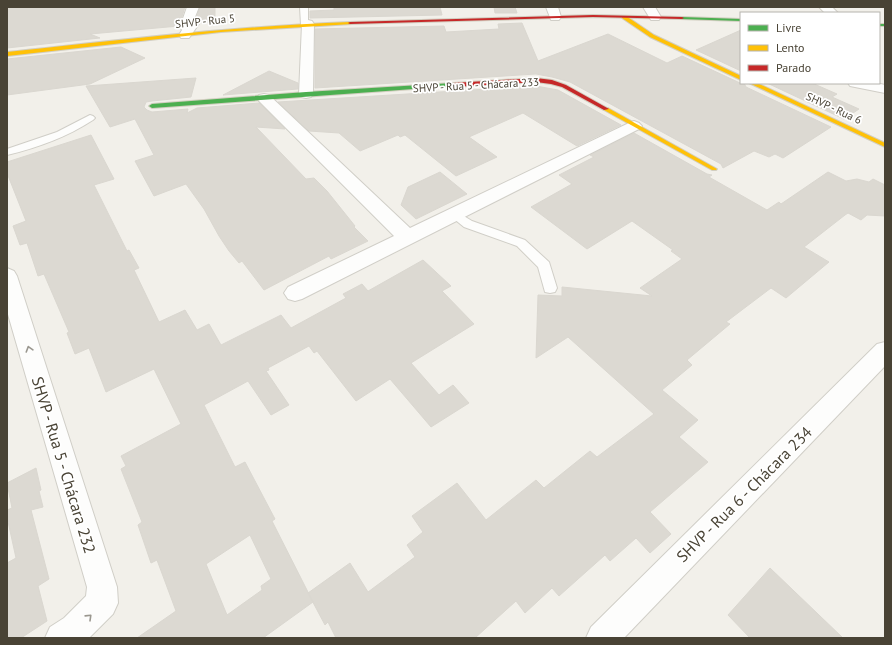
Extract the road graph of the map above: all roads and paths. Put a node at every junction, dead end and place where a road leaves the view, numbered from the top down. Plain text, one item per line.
1 (193, 7) edge
2 (304, 7) edge
3 (553, 12) edge
4 (652, 12) edge
5 (624, 17) junction
6 (740, 20) edge
7 (307, 24) junction
8 (184, 35) junction
9 (7, 54) edge
10 (740, 78) edge
11 (754, 84) edge
12 (859, 84) edge
13 (885, 89) edge
14 (306, 94) junction
15 (264, 98) junction
16 (152, 106) dead end
17 (90, 118) dead end
18 (634, 126) junction
19 (885, 145) edge
20 (7, 152) edge
21 (714, 169) dead end
22 (454, 214) junction
23 (407, 237) junction
24 (7, 276) edge
25 (550, 288) dead end
26 (295, 293) dead end
27 (885, 351) edge
28 (61, 638) edge
29 (602, 638) edge

1 - 8 street
2 - 7 lane
3 - 5 street, SHVP - Rua 5
3 - 7 street, SHVP - Rua 5
4 - 5 street, SHVP - Rua 5
4 - 6 street, SHVP - Rua 5
5 - 10 street
7 - 8 street, SHVP - Rua 5
7 - 14 street
8 - 9 street, SHVP - Rua 5
11 - 19 street, SHVP - Rua 6
12 - 13 street
14 - 15 street, SHVP - Rua 5 - Chácara 233
14 - 18 street, SHVP - Rua 5 - Chácara 233
15 - 16 street, SHVP - Rua 5 - Chácara 233
15 - 23 street
17 - 20 lane
18 - 21 street, SHVP - Rua 5 - Chácara 233
18 - 22 street
22 - 23 street
22 - 25 lane
23 - 26 street
28 -> 24 street, SHVP - Rua 5 - Chácara 232
27 - 29 street, SHVP - Rua 6 - Chácara 234

